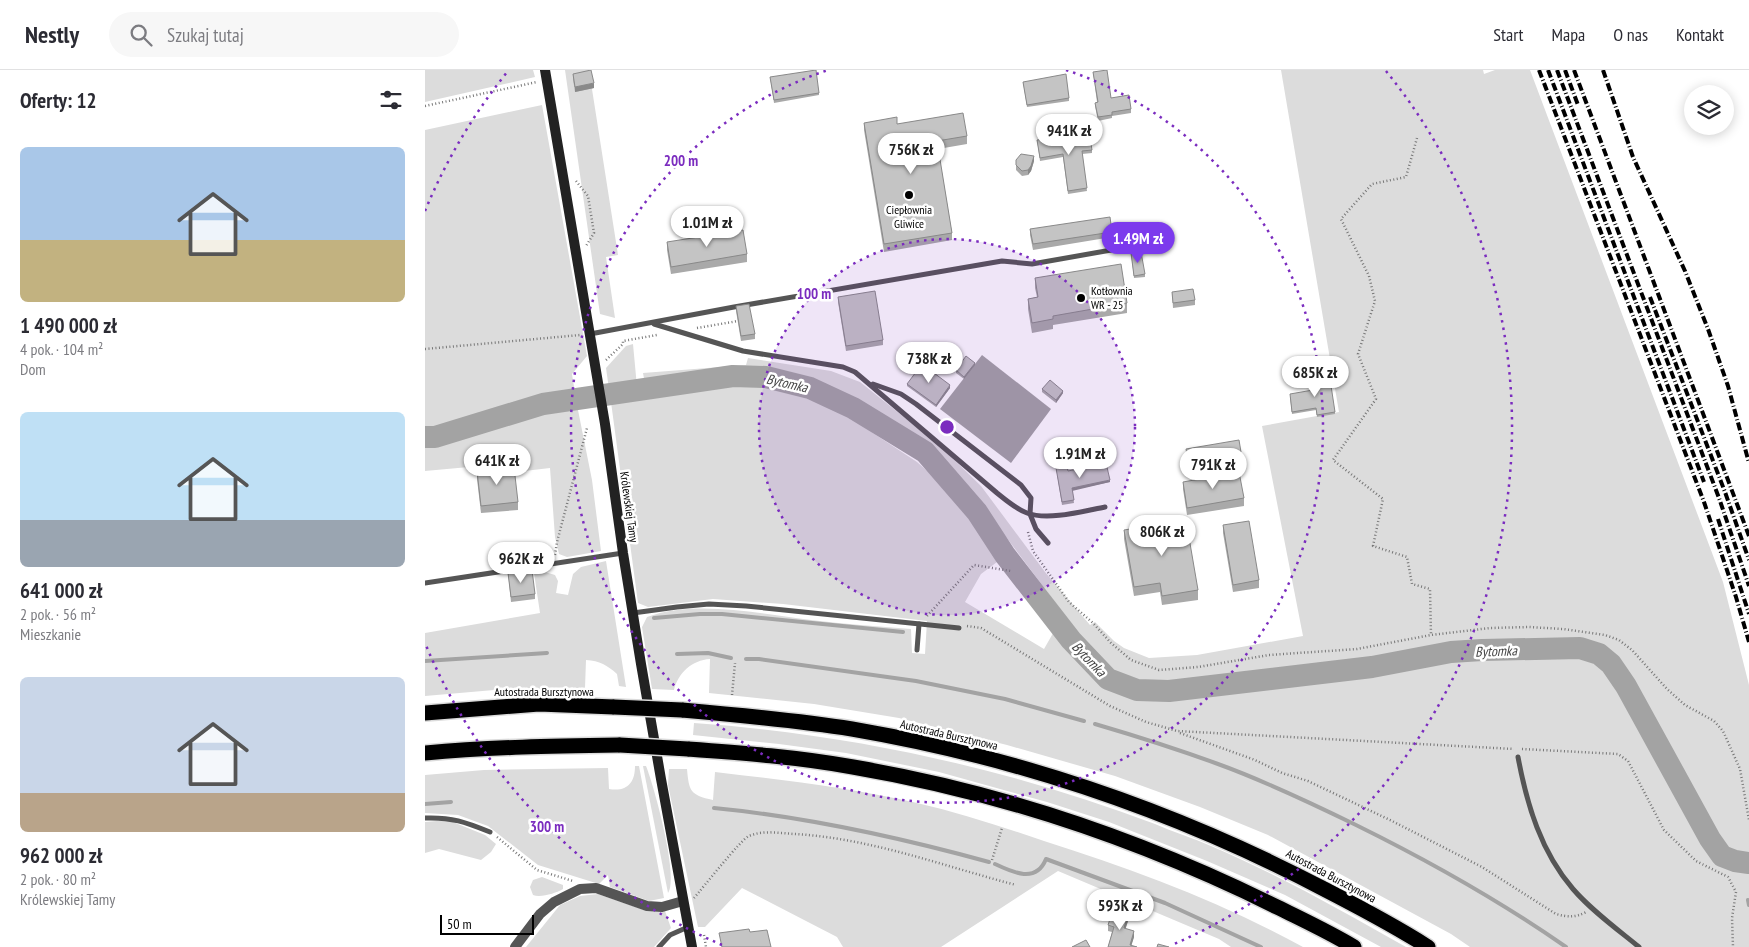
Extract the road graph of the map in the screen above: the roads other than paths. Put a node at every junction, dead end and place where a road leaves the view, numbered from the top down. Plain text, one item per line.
1 (545, 70) edge
2 (1151, 243) dead end
3 (653, 324) junction
4 (590, 334) junction
5 (870, 384) junction
6 (1105, 507) dead end
7 (1030, 514) junction
8 (1048, 543) dead end
9 (623, 553) junction
10 (425, 583) edge
11 (633, 613) junction
12 (919, 624) junction
13 (959, 628) road end
14 (917, 650) dead end
15 (425, 713) edge
16 (425, 753) edge
17 (1518, 758) dead end
18 (425, 818) edge
19 (490, 832) road end
20 (684, 905) junction
21 (688, 927) junction
22 (515, 947) edge
23 (659, 947) edge
24 (693, 947) edge
25 (1354, 947) edge
26 (1428, 947) edge
27 (1639, 947) edge

1 - 4 street, Królewskiej Tamy
2 - 3 lane
3 - 4 lane
3 - 5 lane
4 - 9 street, Królewskiej Tamy
5 - 7 lane
5 - 7 lane
6 - 7 lane
7 - 8 lane
9 - 10 lane
9 - 11 street, Królewskiej Tamy
11 - 12 lane
11 - 20 street, Królewskiej Tamy
12 - 13 lane
12 - 14 lane
15 - 26 highway, Autostrada Bursztynowa, bridge
16 - 25 highway, bridge
17 - 27 lane
18 - 19 lane
20 - 21 street, Królewskiej Tamy
20 - 22 street
21 - 23 lane
21 - 24 street, Królewskiej Tamy

